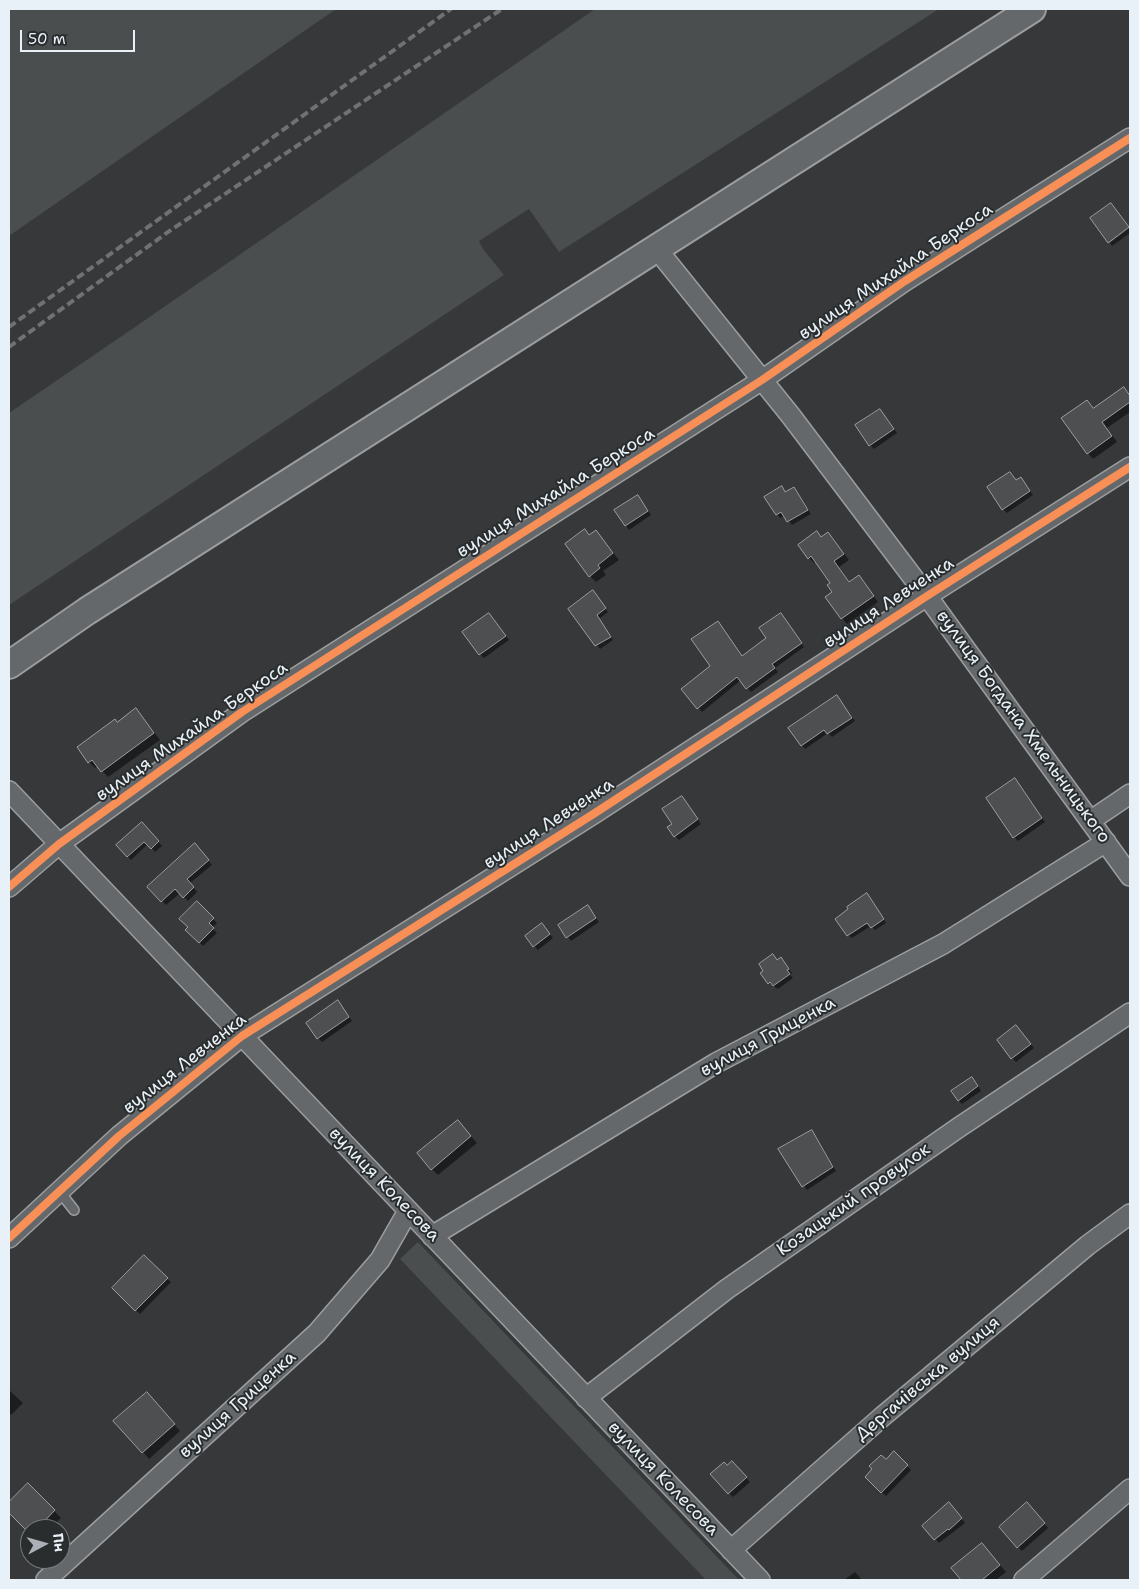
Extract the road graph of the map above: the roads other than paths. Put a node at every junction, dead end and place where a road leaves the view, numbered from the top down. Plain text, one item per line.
1 (1032, 9) edge
2 (1130, 138) edge
3 (656, 248) junction
4 (762, 380) junction
5 (1130, 467) edge
6 (927, 596) junction
7 (9, 665) edge
8 (9, 791) edge
9 (1130, 794) edge
10 (1090, 821) junction
11 (1106, 842) junction
12 (59, 844) junction
13 (1130, 876) edge
14 (9, 887) edge
15 (1130, 1013) edge
16 (242, 1036) junction
17 (58, 1191) junction
18 (74, 1210) dead end
19 (408, 1211) junction
20 (1130, 1214) edge
21 (432, 1236) junction
22 (9, 1238) edge
23 (586, 1398) junction
24 (1130, 1489) edge
25 (730, 1550) junction
26 (46, 1580) edge
27 (760, 1580) edge
28 (1024, 1580) edge

1 - 3 main road
2 - 4 street, вулиця Михайла Беркоса
3 - 4 street, вулиця Богдана Хмельницького
3 - 7 main road
4 - 6 street, вулиця Богдана Хмельницького
4 - 12 street, вулиця Михайла Беркоса
5 - 6 street, вулиця Левченка
6 - 10 street, вулиця Богдана Хмельницького
6 - 16 street, вулиця Левченка
8 - 12 street, вулиця Колесова
9 - 10 street
10 - 11 street, вулиця Богдана Хмельницького
11 - 13 street, вулиця Богдана Хмельницького
11 - 21 street, вулиця Гриценка
12 - 14 street, вулиця Михайла Беркоса
12 - 16 street, вулиця Колесова
15 - 23 street, Козацький провулок
16 - 17 street, вулиця Левченка
16 - 19 street, вулиця Колесова
17 - 18 lane
17 - 22 street, вулиця Левченка
19 - 21 street, вулиця Колесова
19 - 26 street, вулиця Гриценка
20 - 25 street, Дергачівська вулиця
21 - 23 street, вулиця Колесова
23 - 25 street, вулиця Колесова
24 - 28 street
25 - 27 street, вулиця Колесова

